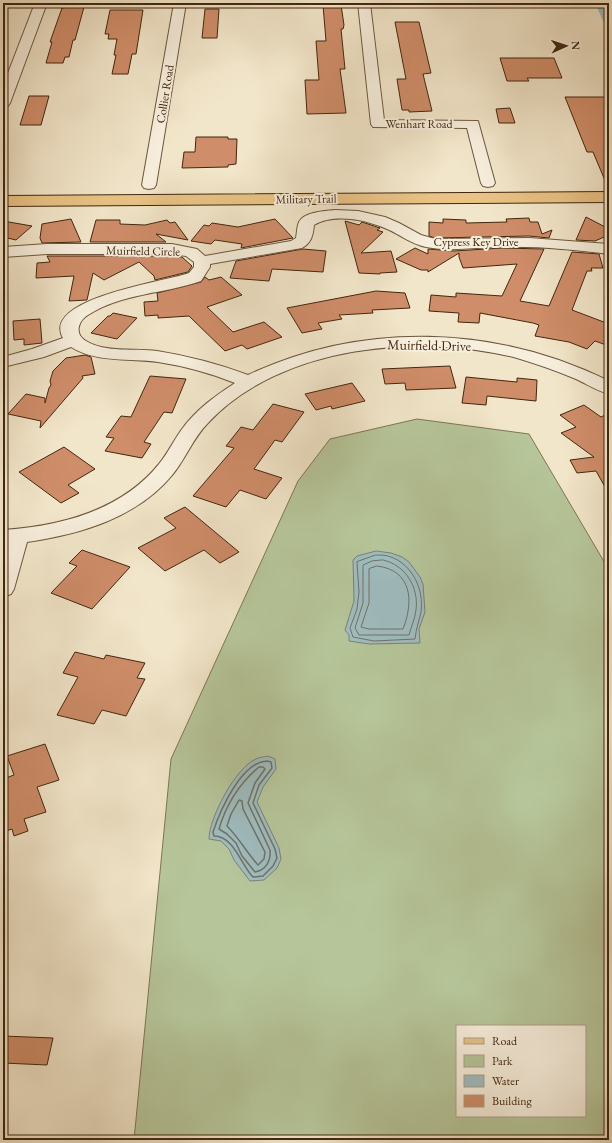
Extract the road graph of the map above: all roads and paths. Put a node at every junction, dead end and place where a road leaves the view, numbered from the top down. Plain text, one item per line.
1 (41, 3) edge
2 (180, 3) edge
3 (364, 3) edge
4 (3, 103) edge
5 (473, 183) dead end
6 (164, 185) dead end
7 (133, 186) dead end
8 (149, 186) junction
9 (498, 188) junction
10 (609, 188) edge
11 (609, 197) edge
12 (306, 199) junction
13 (3, 201) edge
14 (609, 249) edge
15 (3, 252) edge
16 (202, 261) junction
17 (73, 340) junction
18 (3, 362) edge
19 (249, 382) junction
20 (609, 388) edge
21 (10, 537) edge
22 (3, 589) edge

1 - 4 street
2 - 8 street, Collier Road
3 - 9 street, Wenhart Road
5 - 9 main road, Military Trail
6 - 8 main road
7 - 8 main road
9 - 10 main road
9 - 11 main road, Military Trail
9 - 12 main road, Military Trail
9 - 12 main road
12 - 13 main road, Military Trail
14 - 16 street, Cypress Key Drive
15 - 16 street, Muirfield Circle
16 - 17 street
17 - 18 street
17 - 19 street
19 - 20 street, Muirfield Drive
19 - 21 street, Muirfield Drive
21 - 22 street

